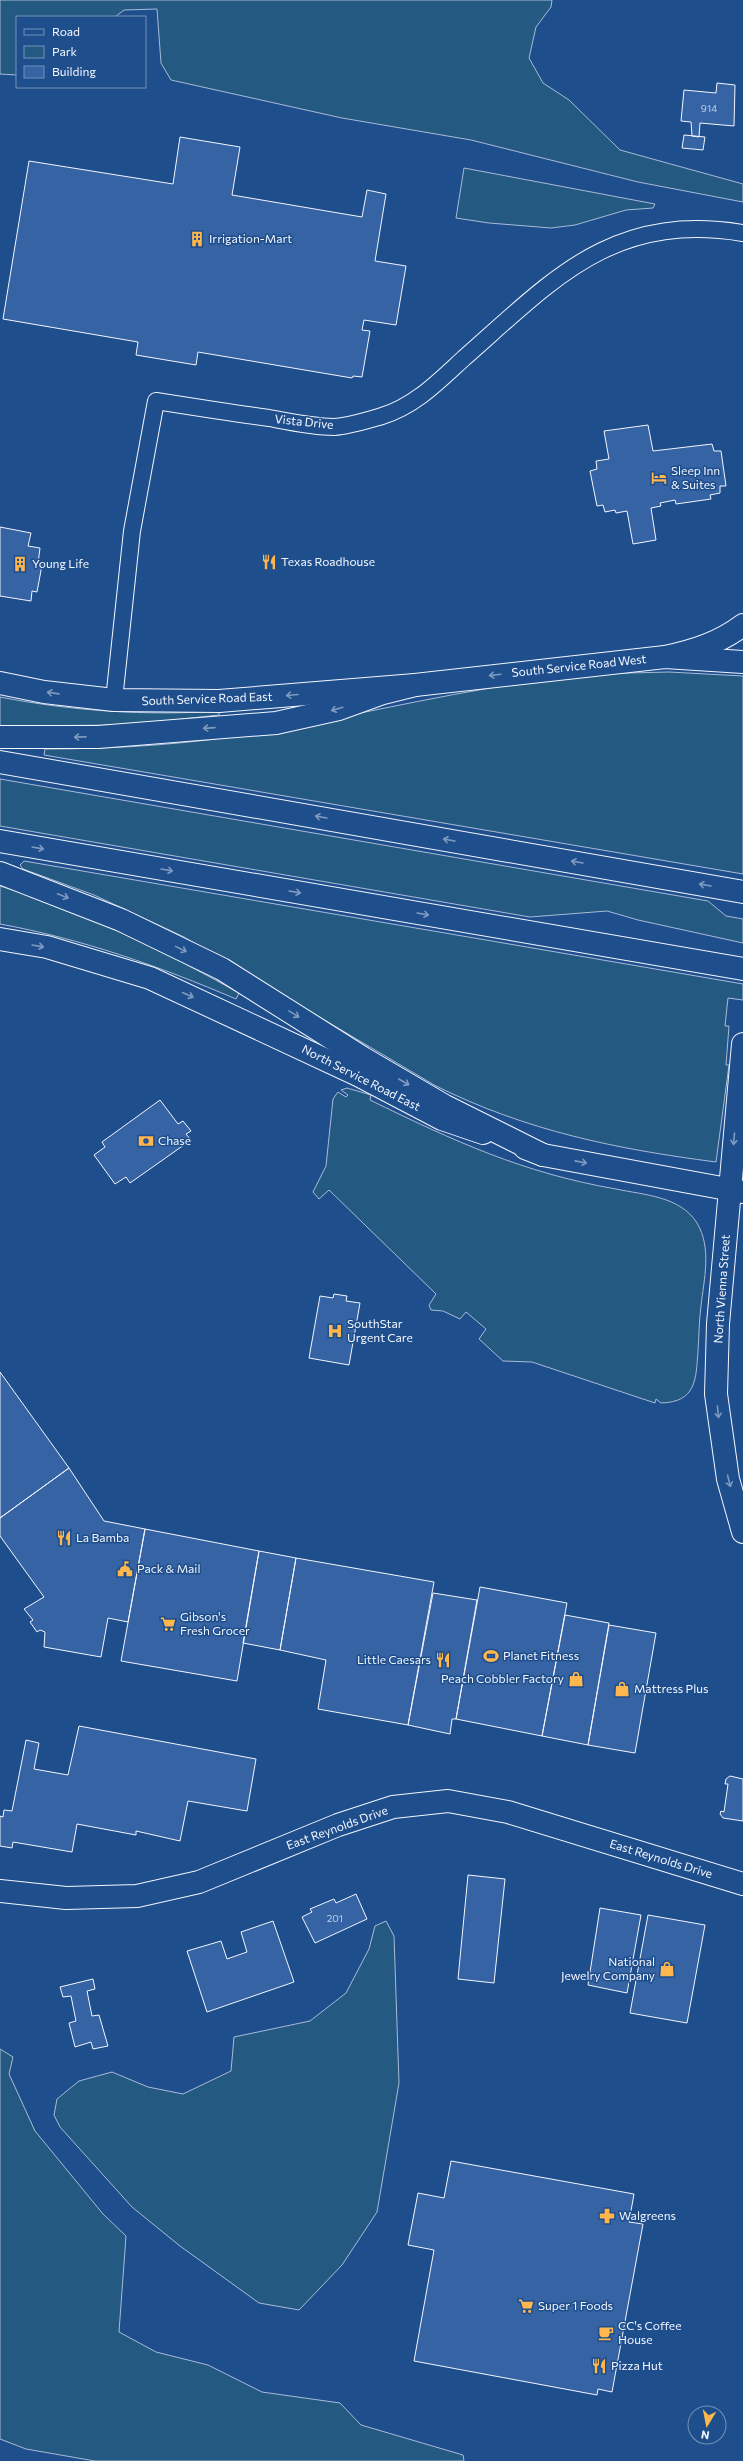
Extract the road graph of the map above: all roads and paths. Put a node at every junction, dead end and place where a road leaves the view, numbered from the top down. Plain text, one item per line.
1 (743, 233) edge
2 (743, 624) edge
3 (665, 657) junction
4 (743, 662) edge
5 (0, 683) edge
6 (415, 685) junction
7 (114, 700) junction
8 (0, 737) edge
9 (0, 762) edge
10 (0, 841) edge
11 (0, 873) edge
12 (743, 892) edge
13 (0, 939) edge
14 (743, 969) edge
15 (743, 1044) edge
16 (543, 1154) junction
17 (736, 1191) edge
18 (743, 1532) edge
19 (743, 1884) edge
20 (0, 1891) edge

1 - 7 street, Vista Drive
2 - 3 main road
3 - 4 main road, South Service Road West
3 -> 6 main road, South Service Road West
7 -> 5 main road, South Service Road East
6 -> 7 main road, South Service Road East
6 -> 8 main road
12 -> 9 main road
10 -> 14 main road
11 -> 16 main road
13 -> 16 main road, North Service Road East
15 -> 17 main road, North Vienna Street
16 -> 17 main road, North Service Road East
17 -> 18 main road, North Vienna Street
19 - 20 main road, East Reynolds Drive

